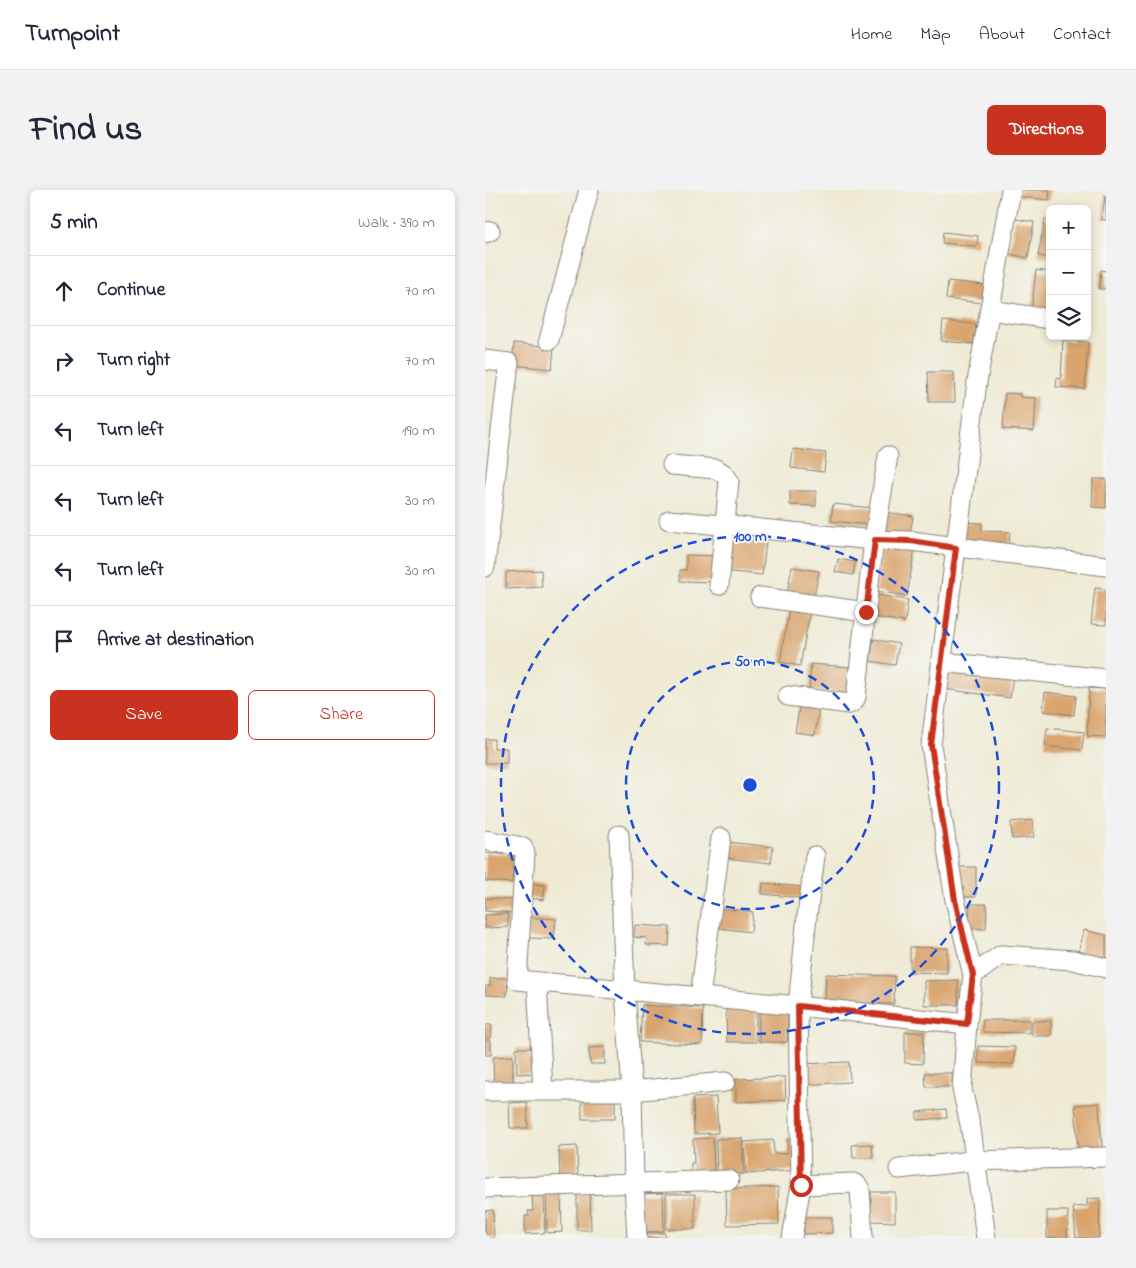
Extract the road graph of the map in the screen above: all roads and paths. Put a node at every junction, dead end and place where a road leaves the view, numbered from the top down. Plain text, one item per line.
1 (589, 190) edge
2 (1011, 190) edge
3 (990, 310) junction
4 (1046, 318) edge
5 (549, 340) dead end
6 (485, 360) edge
7 (888, 456) dead end
8 (672, 465) dead end
9 (669, 520) dead end
10 (725, 526) junction
11 (875, 540) junction
12 (956, 548) junction
13 (1106, 566) edge
14 (485, 567) edge
15 (719, 585) dead end
16 (760, 597) dead end
17 (866, 612) junction
18 (941, 662) junction
19 (1106, 679) edge
20 (789, 696) dead end
21 (619, 835) dead end
22 (721, 838) dead end
23 (485, 840) edge
24 (815, 856) dead end
25 (1106, 968) edge
26 (973, 975) junction
27 (537, 982) junction
28 (625, 991) junction
29 (700, 997) junction
30 (798, 1006) junction
31 (967, 1024) junction
32 (725, 1082) dead end
33 (485, 1091) edge
34 (543, 1091) junction
35 (632, 1091) junction
36 (1106, 1157) edge
37 (976, 1161) junction
38 (899, 1169) dead end
39 (729, 1180) dead end
40 (634, 1184) junction
41 (801, 1185) junction
42 (485, 1188) edge
43 (637, 1238) edge
44 (792, 1238) edge
45 (863, 1238) edge
46 (986, 1238) edge

1 - 5 street
2 - 3 street
3 - 4 street
3 - 12 street
6 - 14 street
7 - 11 street
8 - 10 street
9 - 10 street
10 - 11 street
10 - 15 street
11 - 12 street
11 - 17 street
12 - 13 street
12 - 18 street
16 - 17 street
17 - 20 street
18 - 19 street
18 - 26 street
21 - 28 street
22 - 29 street
23 - 27 street
24 - 30 street
25 - 26 street
26 - 31 street
27 - 28 street
27 - 34 street
28 - 29 street
28 - 35 street
29 - 30 street
30 - 31 street
30 - 41 street
31 - 37 street
32 - 35 street
33 - 34 street
34 - 35 street
35 - 40 street
36 - 37 street
37 - 38 street
37 - 46 street
39 - 40 street
40 - 42 street
40 - 43 street
41 - 44 street
41 - 45 street

